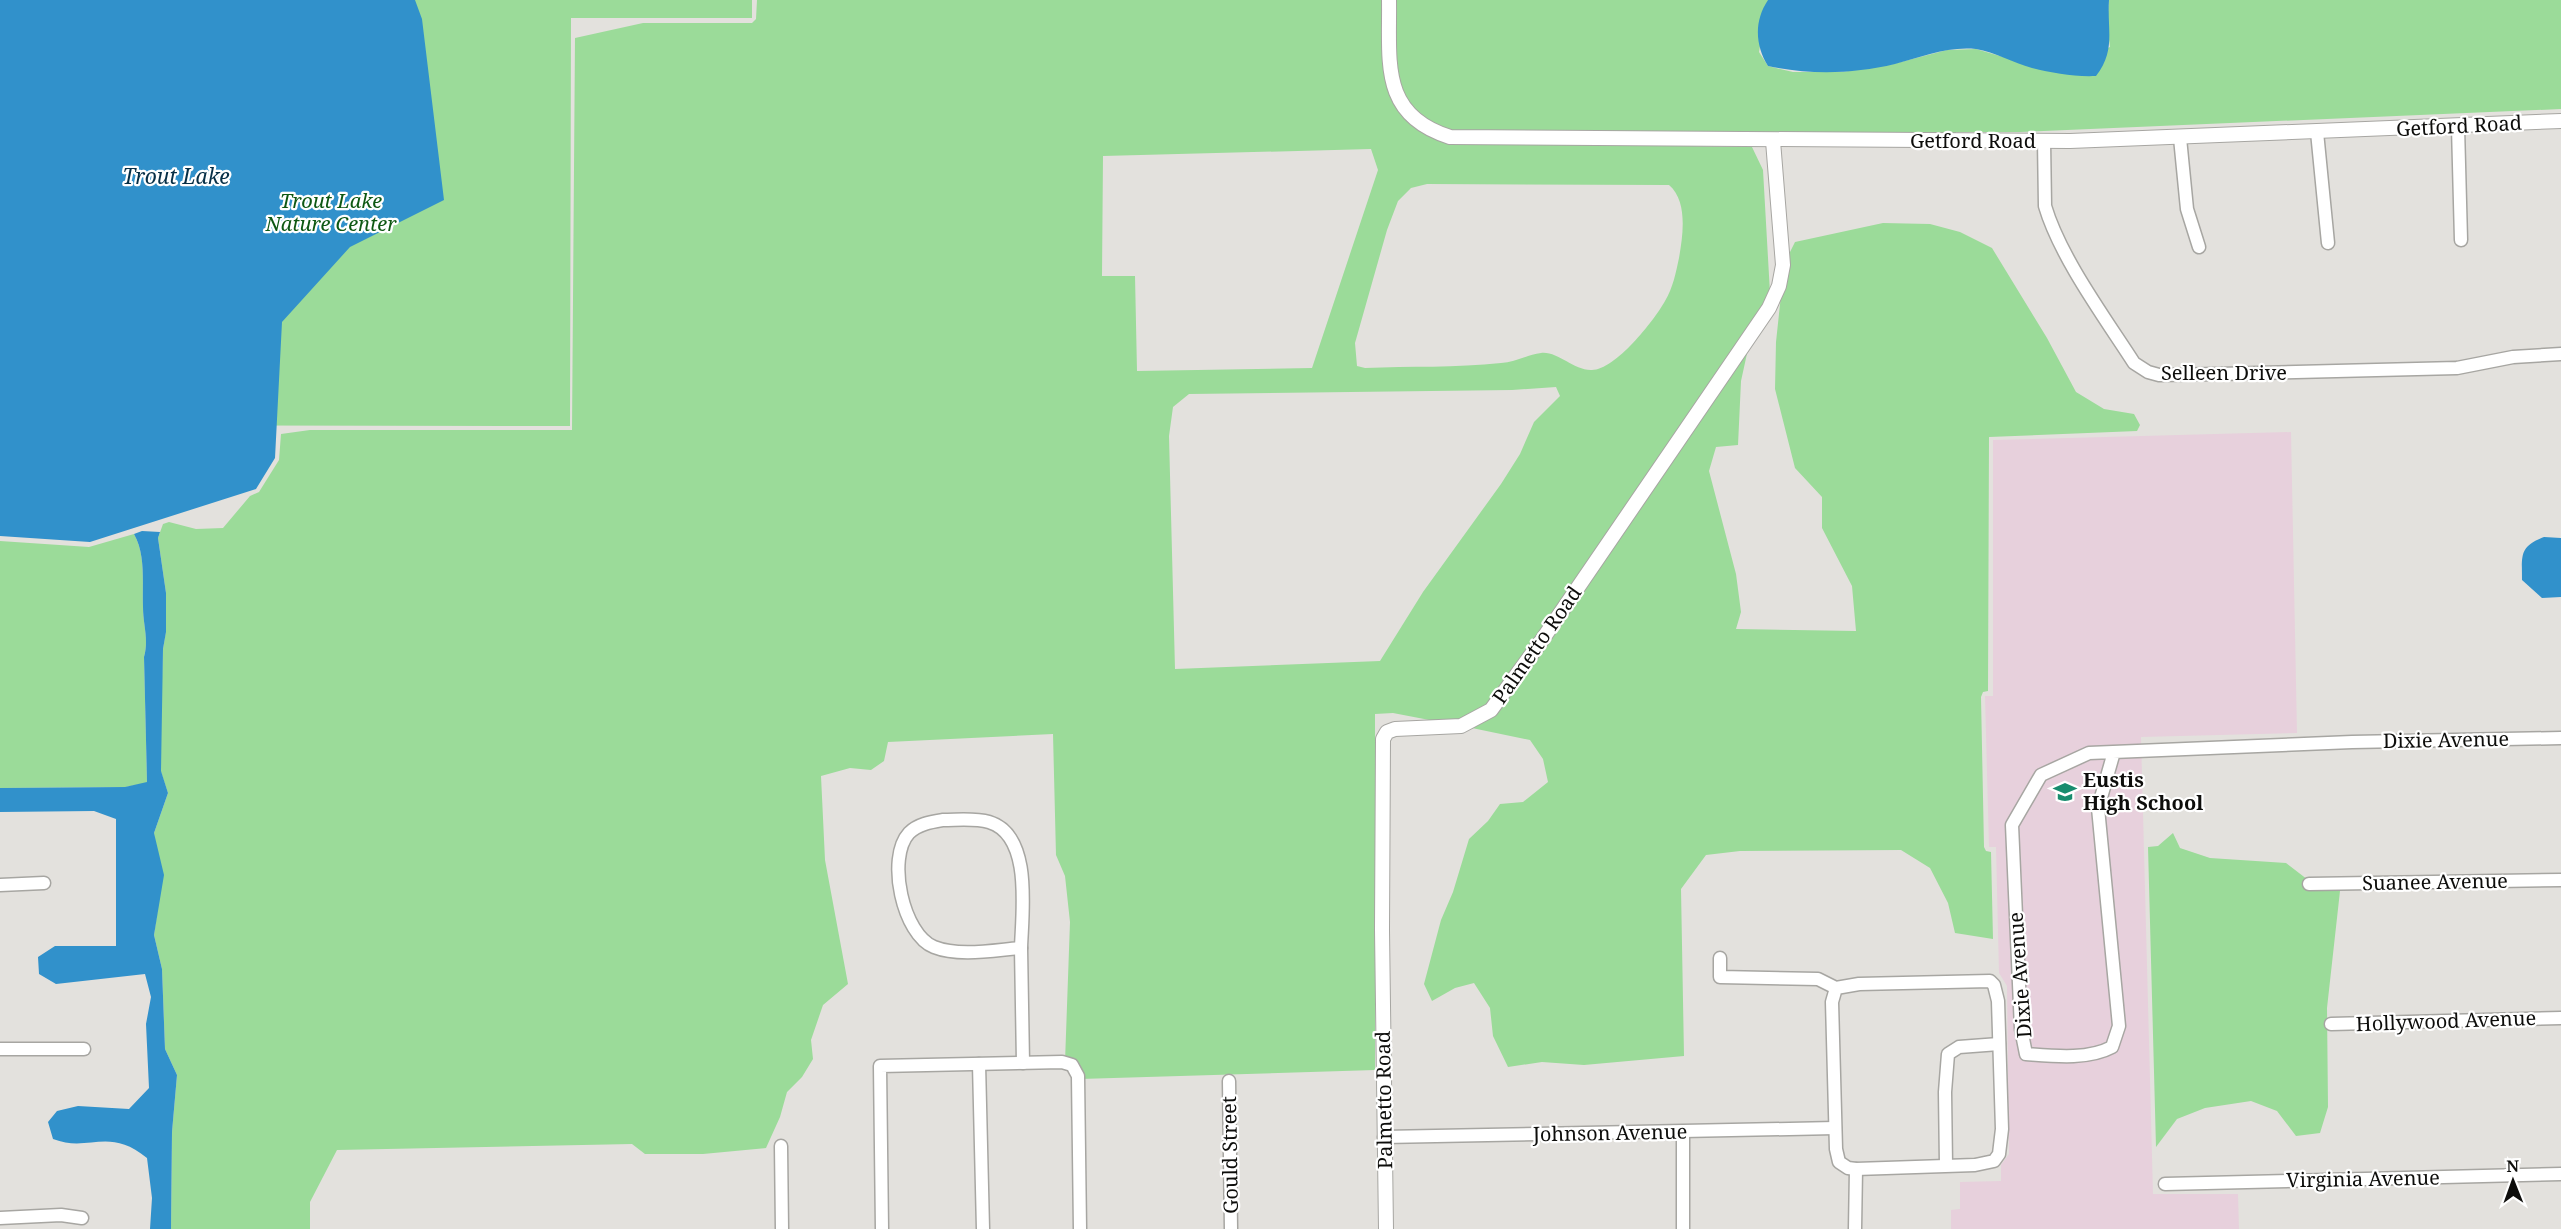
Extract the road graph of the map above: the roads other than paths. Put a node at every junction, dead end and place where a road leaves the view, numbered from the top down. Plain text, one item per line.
1 (1389, 0) edge
2 (2561, 121) edge
3 (2458, 127) junction
4 (2318, 132) junction
5 (2180, 138) junction
6 (1773, 141) junction
7 (2044, 141) junction
8 (2461, 240) dead end
9 (2328, 243) dead end
10 (2199, 247) dead end
11 (2561, 354) edge
12 (2561, 738) edge
13 (2114, 752) junction
14 (2561, 880) edge
15 (44, 883) dead end
16 (2309, 884) dead end
17 (0, 885) edge
18 (1022, 948) junction
19 (1720, 958) dead end
20 (1836, 988) junction
21 (2561, 1018) edge
22 (2331, 1024) dead end
23 (1999, 1044) junction
24 (84, 1049) dead end
25 (0, 1050) edge
26 (1023, 1063) junction
27 (979, 1064) junction
28 (1229, 1081) dead end
29 (1835, 1128) junction
30 (1683, 1132) junction
31 (1384, 1137) junction
32 (781, 1146) dead end
33 (1946, 1165) junction
34 (1856, 1169) junction
35 (2561, 1174) edge
36 (2165, 1184) dead end
37 (0, 1218) edge
38 (82, 1218) dead end
39 (0, 1224) edge
40 (1, 1229) edge
41 (782, 1229) edge
42 (882, 1229) edge
43 (983, 1229) edge
44 (1080, 1229) edge
45 (1231, 1229) edge
46 (1386, 1229) edge
47 (1683, 1229) edge
48 (1855, 1229) edge

1 - 6 street, Getford Road
2 - 3 street, Getford Road
3 - 4 street, Getford Road
3 - 8 street
4 - 5 street, Getford Road
4 - 9 street
5 - 7 street, Getford Road
5 - 10 street
6 - 7 street, Getford Road
6 - 31 street, Palmetto Road
7 - 11 street, Selleen Drive
12 - 13 street, Dixie Avenue
13 - 13 street, Dixie Avenue
14 - 16 street, Suanee Avenue
15 - 17 street
18 - 18 street
18 - 26 street
19 - 20 street
20 - 23 street
20 - 29 street
21 - 22 street, Hollywood Avenue
23 - 33 street
23 - 33 street
24 - 25 street
26 - 27 street
26 - 44 street
27 - 42 street
27 - 43 street
28 - 45 street, Gould Street
29 - 30 street, Johnson Avenue
29 - 34 street
30 - 31 street, Johnson Avenue
30 - 47 street
31 - 46 street, Palmetto Road
32 - 41 street
33 - 34 street
34 - 48 street
35 - 36 street, Virginia Avenue
37 - 38 street
39 - 40 street

